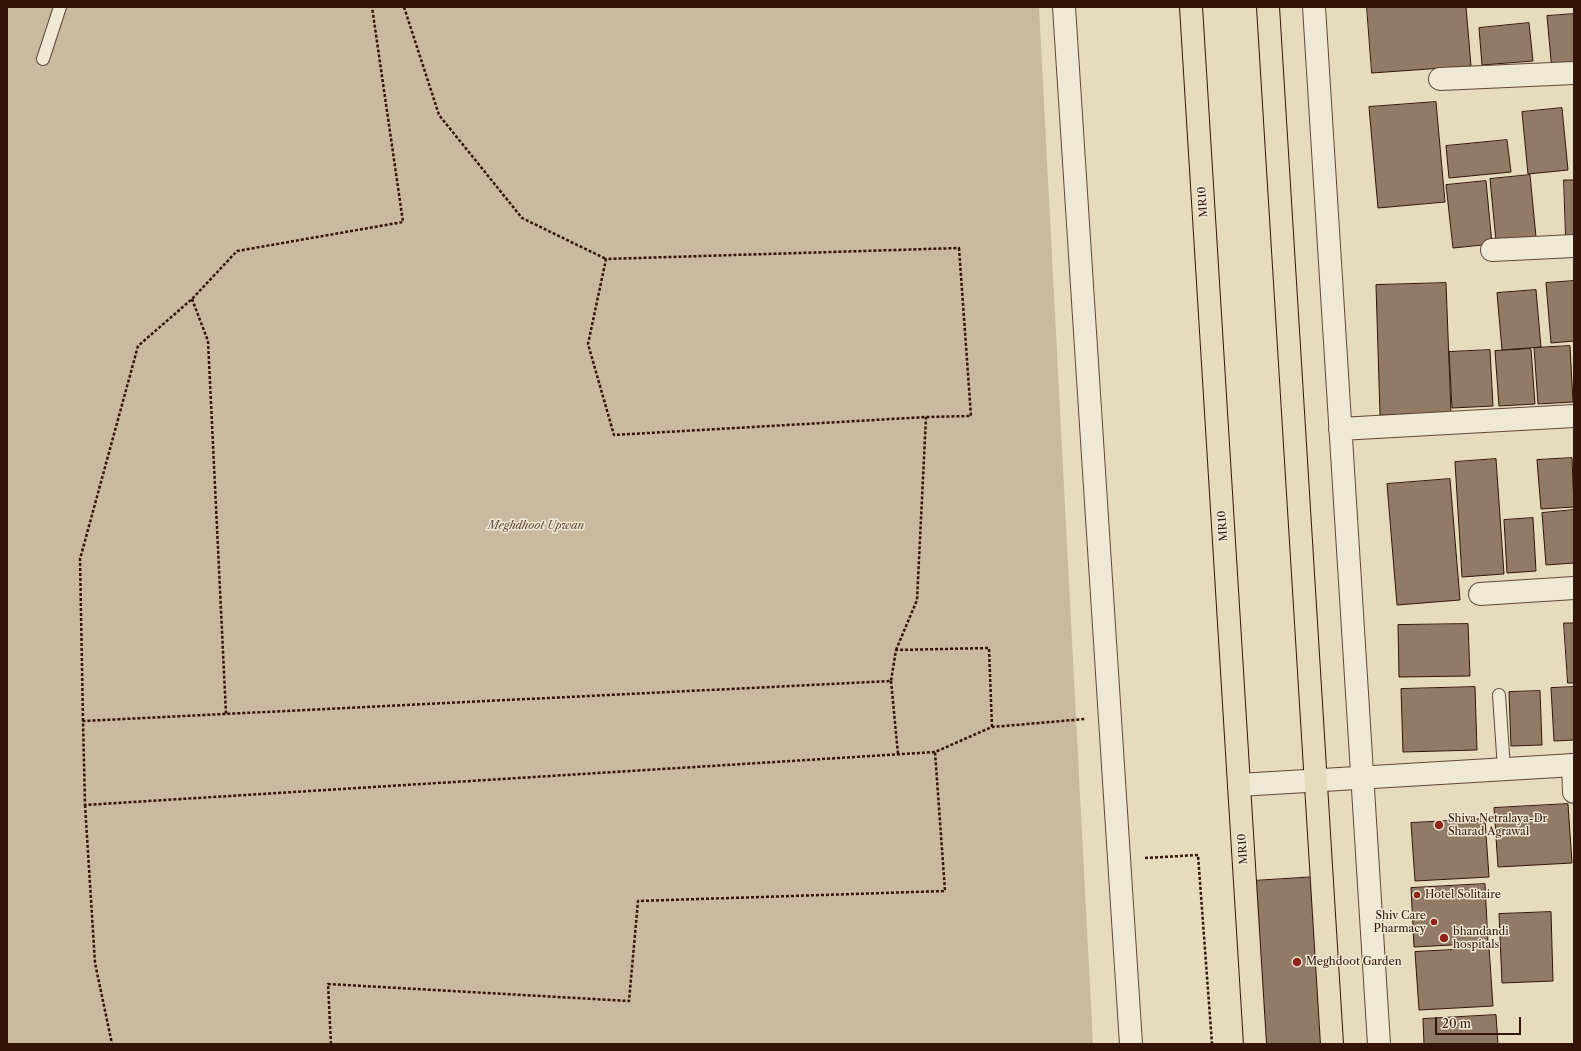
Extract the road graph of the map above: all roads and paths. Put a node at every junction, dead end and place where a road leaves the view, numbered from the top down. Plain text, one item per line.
1 (60, 7) edge
2 (372, 7) edge
3 (404, 7) edge
4 (1064, 7) edge
5 (1191, 7) edge
6 (1268, 7) edge
7 (1314, 7) edge
8 (42, 59) dead end
9 (1574, 73) edge
10 (1440, 79) dead end
11 (1574, 246) edge
12 (1492, 250) dead end
13 (606, 259) junction
14 (192, 299) junction
15 (1574, 416) edge
16 (926, 417) junction
17 (1340, 429) junction
18 (1574, 588) edge
19 (1480, 594) dead end
20 (896, 650) junction
21 (891, 681) junction
22 (1499, 695) dead end
23 (226, 714) junction
24 (1109, 716) junction
25 (83, 721) junction
26 (992, 727) junction
27 (935, 752) junction
28 (898, 754) junction
29 (1573, 765) edge
30 (1504, 770) junction
31 (1362, 778) junction
32 (1316, 781) junction
33 (1239, 785) junction
34 (1574, 792) edge
35 (85, 805) junction
36 (1119, 860) junction
37 (112, 1044) edge
38 (331, 1044) edge
39 (1131, 1044) edge
40 (1212, 1044) edge
41 (1256, 1044) edge
42 (1332, 1044) edge
43 (1379, 1044) edge

1 - 8 lane
2 - 14 path
3 - 13 path
4 - 24 street
5 - 33 main road, MR10
6 - 32 main road
7 - 17 street
9 - 10 street
11 - 12 street
13 - 16 path
13 - 16 path
14 - 23 path
14 - 25 path
15 - 17 street
16 - 20 path
17 - 31 street
18 - 19 street
20 - 21 path
20 - 26 path
21 - 23 path
21 - 28 path
22 - 30 lane
23 - 25 path
24 - 26 path
24 - 36 street
25 - 35 path
26 - 27 path
27 - 28 path
27 - 38 path
28 - 35 path
29 - 30 street
29 - 34 street
30 - 31 street
31 - 32 street
31 - 43 street
32 - 33 street
32 - 42 main road
33 - 41 main road, MR10
35 - 37 path
36 - 39 street
36 - 40 path

